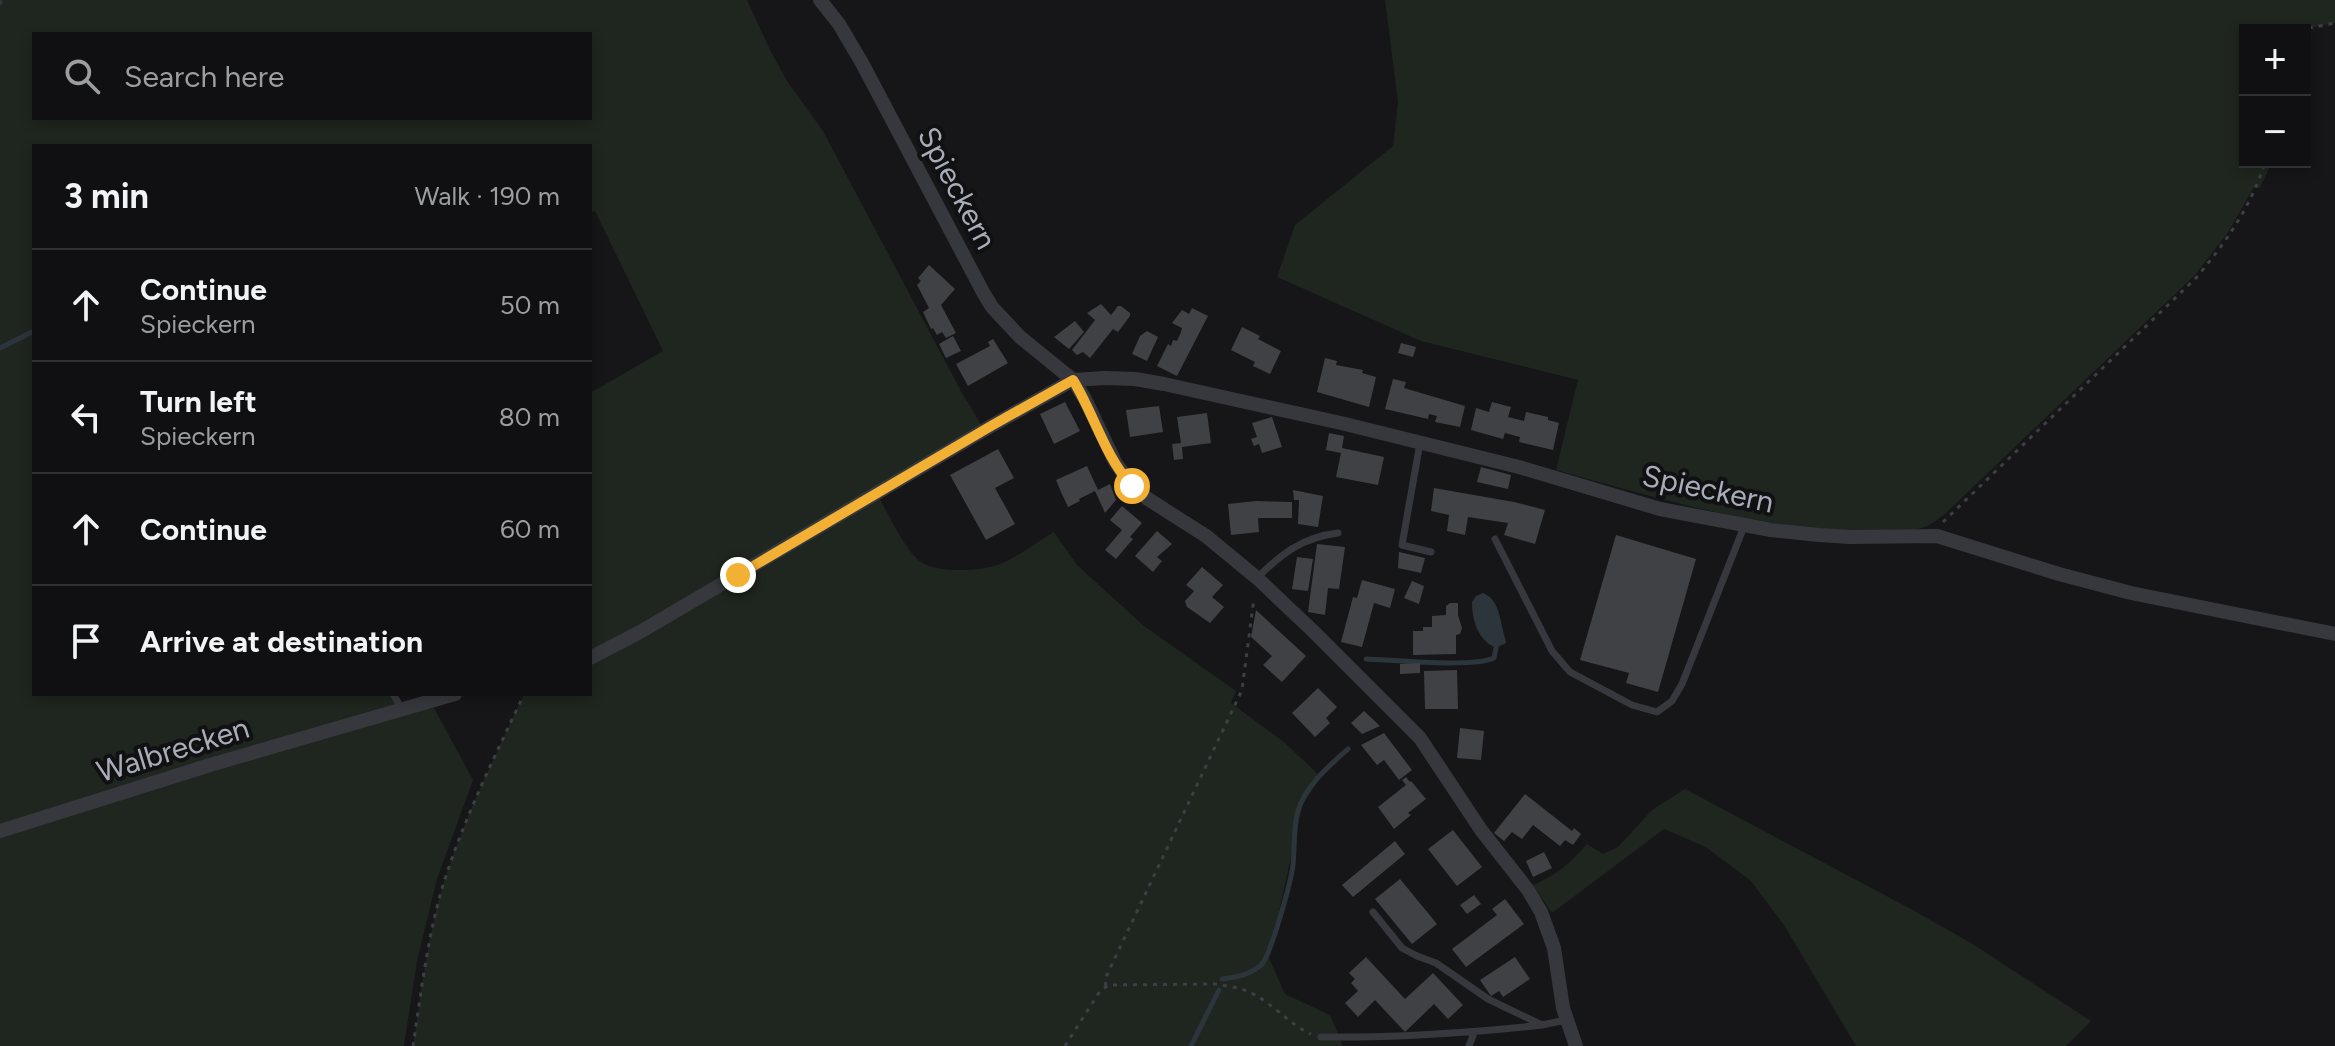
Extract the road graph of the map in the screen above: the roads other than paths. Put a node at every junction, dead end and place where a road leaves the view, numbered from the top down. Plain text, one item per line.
1 (820, 0) edge
2 (1073, 380) junction
3 (1420, 443) junction
4 (1745, 524) junction
5 (1338, 533) dead end
6 (1495, 539) dead end
7 (1431, 552) dead end
8 (1260, 582) junction
9 (2335, 634) edge
10 (592, 657) edge
11 (394, 696) edge
12 (448, 696) edge
13 (402, 709) junction
14 (0, 831) edge
15 (1373, 912) dead end
16 (1566, 1020) junction
17 (1542, 1025) junction
18 (1474, 1033) junction
19 (1321, 1037) road end
20 (1385, 1042) edge
21 (1469, 1046) edge
22 (1576, 1046) edge

1 - 2 street, Spieckern
2 - 3 street, Spieckern
2 - 8 street, Spieckern
2 - 10 street, Spieckern
3 - 4 street, Spieckern
3 - 7 lane
4 - 6 lane
4 - 9 street, Spieckern
5 - 8 lane
8 - 16 street, Spieckern
11 - 13 lane
12 - 13 street, Walbrecken
13 - 14 street, Walbrecken
15 - 17 lane
16 - 17 lane
16 - 22 street, Spieckern
17 - 18 lane
18 - 20 lane
18 - 21 lane
19 - 20 lane

